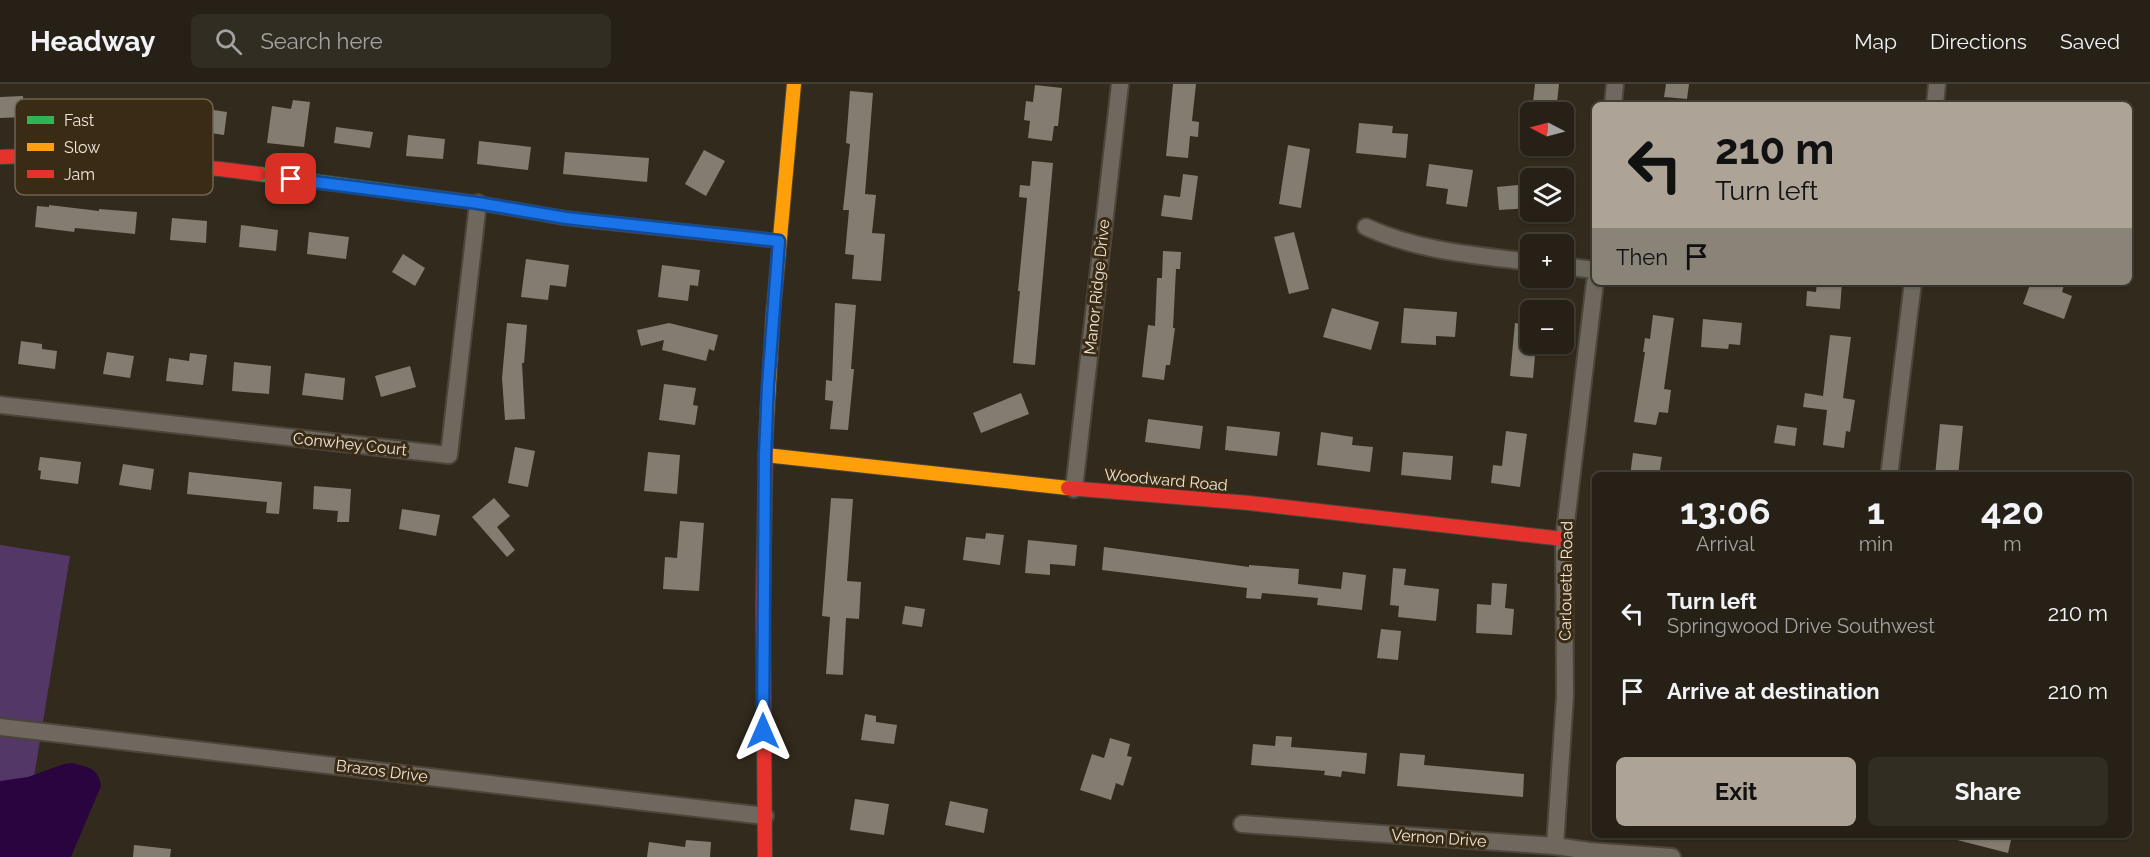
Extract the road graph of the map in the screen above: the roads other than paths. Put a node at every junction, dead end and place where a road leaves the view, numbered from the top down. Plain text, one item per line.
1 (794, 84) edge
2 (1120, 84) edge
3 (1615, 84) edge
4 (1938, 84) edge
5 (1613, 102) edge
6 (1935, 102) edge
7 (15, 156) edge
8 (0, 157) edge
9 (213, 169) edge
10 (478, 203) junction
11 (1366, 227) dead end
12 (779, 241) junction
13 (1520, 261) edge
14 (1574, 267) edge
15 (1592, 270) edge
16 (1595, 285) edge
17 (1913, 285) edge
18 (0, 405) edge
19 (765, 455) junction
20 (1889, 472) edge
21 (1074, 489) junction
22 (1564, 539) junction
23 (0, 727) edge
24 (765, 816) junction
25 (1242, 824) dead end
26 (1555, 846) junction
27 (765, 857) edge
28 (1672, 857) edge

1 - 12 street
2 - 21 street, Manor Ridge Drive
3 - 5 street
4 - 6 street
7 - 8 street
9 - 10 street
10 - 12 street
10 - 18 street, Conwhey Court
11 - 13 street
12 - 19 street
14 - 15 street
16 - 22 street, Carlouetta Road
17 - 20 street
19 - 21 street, Woodward Road
19 - 24 street
21 - 22 street, Woodward Road
22 - 26 street, Carlouetta Road
23 - 24 street, Brazos Drive
24 - 27 street
25 - 26 street, Vernon Drive
26 - 28 street, Vernon Drive

